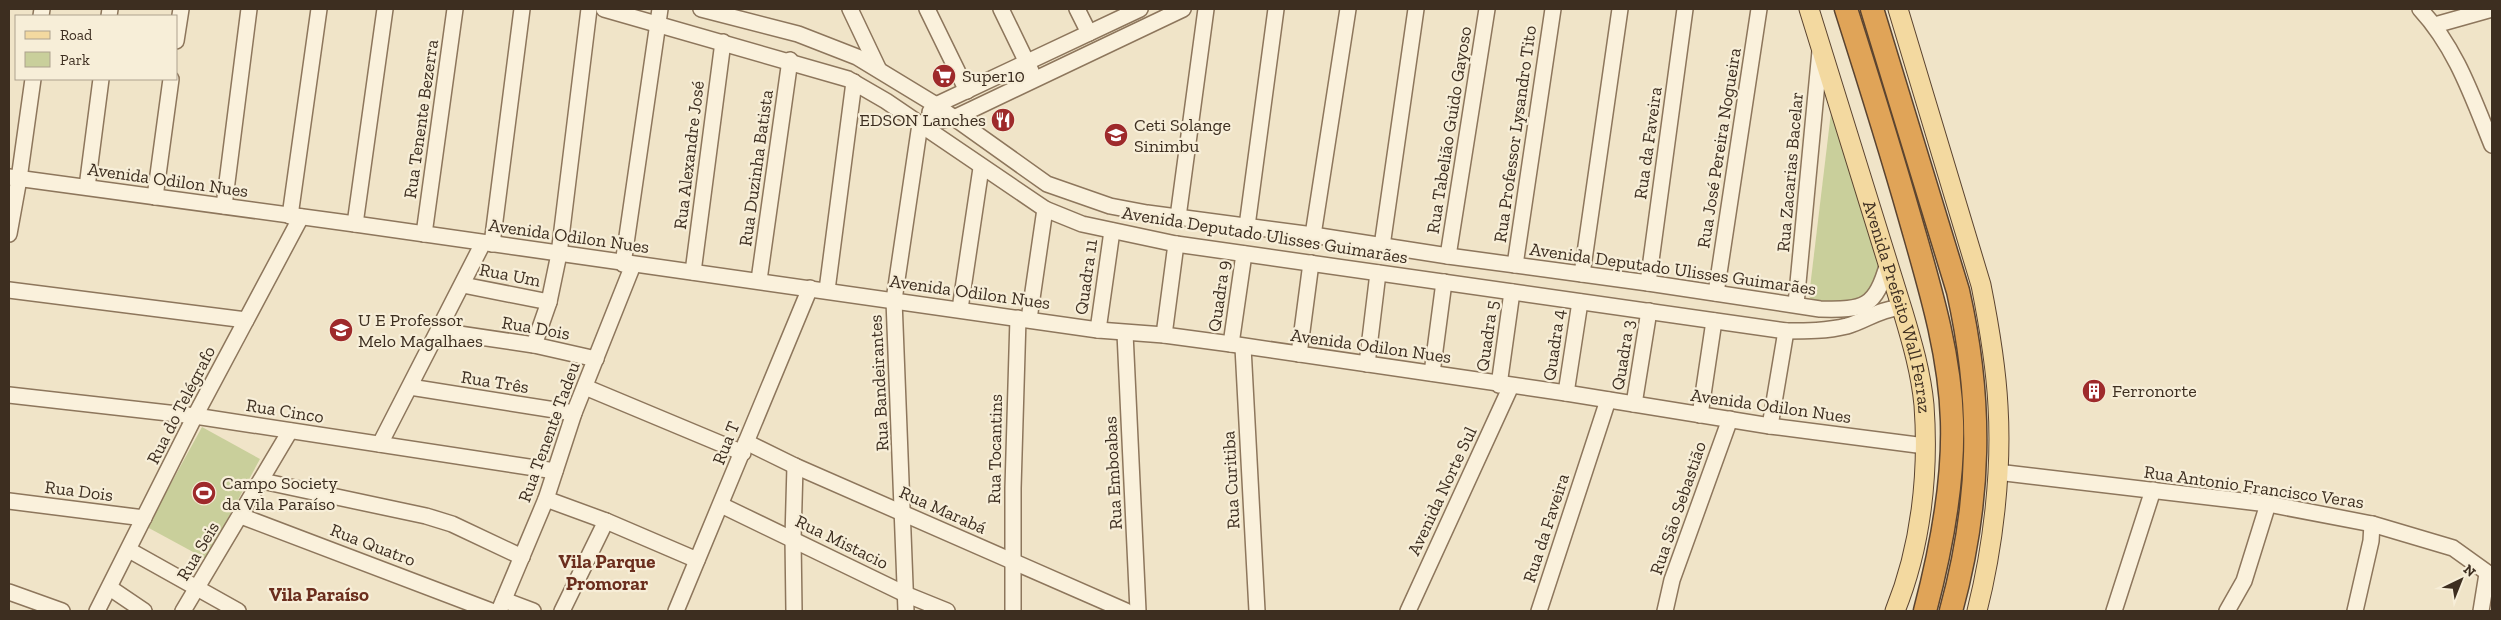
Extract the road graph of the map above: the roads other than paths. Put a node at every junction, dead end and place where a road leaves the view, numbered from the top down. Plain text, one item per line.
1 (181, 9) edge
2 (249, 9) edge
3 (319, 9) edge
4 (384, 9) edge
5 (455, 9) edge
6 (522, 9) edge
7 (589, 9) edge
8 (608, 9) edge
9 (701, 9) edge
10 (850, 9) edge
11 (927, 9) edge
12 (1001, 9) edge
13 (1077, 9) edge
14 (1140, 9) edge
15 (1182, 9) edge
16 (1206, 9) edge
17 (1276, 9) edge
18 (1348, 9) edge
19 (1416, 9) edge
20 (1487, 9) edge
21 (1553, 9) edge
22 (1620, 9) edge
23 (1685, 9) edge
24 (1759, 9) edge
25 (1809, 9) edge
26 (1846, 9) edge
27 (1872, 9) edge
28 (1898, 9) edge
29 (2420, 9) edge
30 (2492, 9) edge
31 (659, 16) edge
32 (2435, 25) junction
33 (178, 28) edge
34 (1089, 34) junction
35 (723, 42) junction
36 (1821, 44) junction
37 (790, 60) junction
38 (1027, 63) junction
39 (878, 68) junction
40 (1034, 79) junction
41 (33, 80) edge
42 (101, 80) edge
43 (171, 80) edge
44 (854, 82) junction
45 (968, 91) junction
46 (936, 105) junction
47 (954, 118) junction
48 (920, 124) junction
49 (2492, 145) edge
50 (981, 168) junction
51 (14, 178) edge
52 (87, 187) junction
53 (155, 197) junction
54 (224, 206) junction
55 (1045, 210) junction
56 (295, 217) junction
57 (1178, 218) junction
58 (355, 224) junction
59 (1247, 226) junction
60 (1112, 231) junction
61 (1280, 231) junction
62 (9, 234) edge
63 (424, 234) junction
64 (1313, 235) junction
65 (488, 243) junction
66 (1176, 244) junction
67 (1382, 246) junction
68 (559, 254) junction
69 (1244, 254) junction
70 (1448, 256) junction
71 (1278, 258) junction
72 (1311, 263) junction
73 (1888, 263) junction
74 (628, 264) junction
75 (1515, 265) junction
76 (693, 272) junction
77 (1378, 273) junction
78 (1582, 274) junction
79 (759, 280) junction
80 (1444, 282) junction
81 (1648, 283) junction
82 (463, 285) junction
83 (810, 288) junction
84 (9, 290) edge
85 (827, 290) junction
86 (1512, 292) junction
87 (1716, 293) junction
88 (894, 300) junction
89 (549, 302) junction
90 (1580, 302) junction
91 (1796, 304) junction
92 (960, 309) junction
93 (1820, 309) junction
94 (1648, 312) junction
95 (1903, 312) junction
96 (1023, 319) junction
97 (246, 320) junction
98 (1714, 321) junction
99 (1098, 330) junction
100 (439, 331) junction
101 (1786, 331) junction
102 (1814, 331) junction
103 (1125, 333) junction
104 (1164, 335) junction
105 (534, 345) junction
106 (1237, 346) junction
107 (1299, 354) junction
108 (596, 359) junction
109 (1367, 364) junction
110 (1432, 373) junction
111 (585, 386) junction
112 (1505, 386) junction
113 (410, 387) junction
114 (1566, 393) junction
115 (9, 395) edge
116 (1608, 400) junction
117 (1634, 404) junction
118 (574, 413) junction
119 (1700, 415) junction
120 (195, 416) junction
121 (1730, 419) junction
122 (1770, 426) junction
123 (290, 431) junction
124 (380, 444) junction
125 (1925, 446) junction
126 (745, 448) junction
127 (795, 466) junction
128 (555, 471) junction
129 (1997, 472) junction
130 (262, 481) junction
131 (2153, 490) junction
132 (546, 499) junction
133 (9, 501) edge
134 (2268, 504) junction
135 (721, 505) junction
136 (904, 513) junction
137 (241, 516) junction
138 (144, 518) junction
139 (606, 521) junction
140 (2372, 524) junction
141 (793, 538) junction
142 (129, 550) junction
143 (522, 556) junction
144 (697, 560) junction
145 (1012, 561) junction
146 (2490, 575) edge
147 (110, 588) junction
148 (198, 589) junction
149 (9, 592) edge
150 (906, 594) junction
151 (502, 606) edge
152 (62, 611) edge
153 (98, 611) edge
154 (144, 611) edge
155 (183, 611) edge
156 (238, 611) edge
157 (491, 611) edge
158 (534, 611) edge
159 (562, 611) edge
160 (676, 611) edge
161 (794, 611) edge
162 (906, 611) edge
163 (948, 611) edge
164 (1013, 611) edge
165 (1126, 611) edge
166 (1138, 611) edge
167 (1256, 611) edge
168 (1408, 611) edge
169 (1539, 611) edge
170 (1665, 611) edge
171 (1895, 611) edge
172 (1925, 611) edge
173 (1951, 611) edge
174 (1977, 611) edge
175 (2114, 611) edge
176 (2227, 611) edge
177 (2355, 611) edge
178 (2481, 611) edge

1 - 33 street
2 - 54 street
3 - 56 street
4 - 58 street
5 - 63 street, Rua Tenente Bezerra
6 - 65 street
7 - 68 street
8 - 31 street, Avenida Deputado Ulisses Guimarães
9 - 39 street, Avenida Deputado Ulisses Guimarães
10 - 39 street
11 - 45 street
12 - 38 street
13 - 34 street
14 - 34 street
15 - 40 street
16 - 57 street
17 - 59 street
18 - 64 street
19 - 67 street
20 - 70 street, Rua Tabelião Guido Gayoso
21 - 75 street, Rua Professor Lysandro Tito
22 - 78 street
23 - 81 street, Rua da Faveira
24 - 87 street, Rua José Pereira Nogueira
25 - 36 main road, Avenida Prefeito Wall Ferraz
26 - 172 highway, Avenida Prefeito Wall Ferraz
27 - 173 highway
28 - 129 main road
29 - 32 street
30 - 32 street
31 - 35 street, Avenida Deputado Ulisses Guimarães
31 - 74 street, Rua Tenente Tadeu
32 - 49 street
34 - 38 street
35 - 37 street, Avenida Deputado Ulisses Guimarães
35 - 76 street, Rua Alexandre José
36 - 73 main road, Avenida Prefeito Wall Ferraz
36 - 91 street, Rua Zacarias Bacelar
37 - 44 street, Avenida Deputado Ulisses Guimarães
37 - 79 street, Rua Duzinha Batista
38 - 40 street
38 - 45 street
39 - 46 street, Avenida Deputado Ulisses Guimarães
40 - 47 street
41 - 51 street
42 - 52 street
43 - 53 street
44 - 48 street, Avenida Deputado Ulisses Guimarães
44 - 85 street
45 - 46 street
46 - 47 street, Avenida Deputado Ulisses Guimarães
46 - 48 street
47 - 48 street
47 - 57 street, Avenida Deputado Ulisses Guimarães
48 - 50 street, Avenida Deputado Ulisses Guimarães
48 - 88 street, Rua Bandeirantes
50 - 55 street, Avenida Deputado Ulisses Guimarães
50 - 92 street
51 - 52 street, Avenida Odilon Nues
51 - 62 street
52 - 53 street, Avenida Odilon Nues
53 - 54 street, Avenida Odilon Nues
54 - 56 street, Avenida Odilon Nues
55 - 60 street, Avenida Deputado Ulisses Guimarães
55 - 96 street, Rua Tocantins
56 - 58 street, Avenida Odilon Nues
56 - 97 street, Rua do Telégrafo
57 - 59 street, Avenida Deputado Ulisses Guimarães
58 - 63 street, Avenida Odilon Nues
59 - 61 street, Avenida Deputado Ulisses Guimarães
60 - 66 street, Avenida Deputado Ulisses Guimarães
60 - 99 street, Quadra 11
61 - 64 street, Avenida Deputado Ulisses Guimarães
61 - 71 street
63 - 65 street, Avenida Odilon Nues
64 - 67 street, Avenida Deputado Ulisses Guimarães
65 - 68 street, Avenida Odilon Nues
65 - 82 street
66 - 69 street, Avenida Deputado Ulisses Guimarães
66 - 104 street
67 - 70 street, Avenida Deputado Ulisses Guimarães
68 - 74 street, Avenida Odilon Nues
68 - 89 street
69 - 71 street, Avenida Deputado Ulisses Guimarães
69 - 106 street, Quadra 9
70 - 75 street, Avenida Deputado Ulisses Guimarães
71 - 72 street, Avenida Deputado Ulisses Guimarães
72 - 77 street, Avenida Deputado Ulisses Guimarães
72 - 107 street
73 - 93 street, Avenida Deputado Ulisses Guimarães
73 - 95 main road, Avenida Prefeito Wall Ferraz
74 - 76 street, Avenida Odilon Nues
74 - 108 street, Rua Tenente Tadeu
75 - 78 street, Avenida Deputado Ulisses Guimarães
76 - 79 street, Avenida Odilon Nues
77 - 80 street, Avenida Deputado Ulisses Guimarães
77 - 109 street
78 - 81 street, Avenida Deputado Ulisses Guimarães
79 - 83 street, Avenida Odilon Nues
80 - 86 street, Avenida Deputado Ulisses Guimarães
80 - 110 street
81 - 87 street, Avenida Deputado Ulisses Guimarães
82 - 89 street, Rua Um
82 - 100 street
83 - 85 street, Avenida Odilon Nues
83 - 126 street, Rua T
84 - 97 street
85 - 88 street, Avenida Odilon Nues
86 - 90 street, Avenida Deputado Ulisses Guimarães
86 - 112 street, Quadra 5
87 - 91 street, Avenida Deputado Ulisses Guimarães
88 - 92 street, Avenida Odilon Nues
88 - 136 street, Rua Bandeirantes
89 - 105 street
90 - 94 street, Avenida Deputado Ulisses Guimarães
90 - 114 street, Quadra 4
91 - 93 street, Avenida Deputado Ulisses Guimarães
92 - 96 street, Avenida Odilon Nues
93 - 102 street
94 - 98 street, Avenida Deputado Ulisses Guimarães
94 - 117 street, Quadra 3
95 - 102 street, Avenida Deputado Ulisses Guimarães
95 - 125 main road, Avenida Prefeito Wall Ferraz
96 - 99 street, Avenida Odilon Nues
96 - 145 street, Rua Tocantins
97 - 120 street, Rua do Telégrafo
98 - 101 street, Avenida Deputado Ulisses Guimarães
98 - 119 street
99 - 103 street, Avenida Odilon Nues
100 - 105 street, Rua Dois
100 - 113 street
101 - 102 street, Avenida Deputado Ulisses Guimarães
101 - 122 street
103 - 104 street, Avenida Odilon Nues
103 - 166 street, Rua Emboabas
104 - 106 street, Avenida Odilon Nues
105 - 108 street, Rua Dois
106 - 107 street, Avenida Odilon Nues
106 - 167 street, Rua Curitiba
107 - 109 street, Avenida Odilon Nues
108 - 111 street, Rua Tenente Tadeu
109 - 110 street, Avenida Odilon Nues
110 - 112 street, Avenida Odilon Nues
111 - 118 street, Rua Tenente Tadeu
111 - 126 street, Rua Marabá
112 - 114 street, Avenida Odilon Nues
112 - 168 street, Avenida Norte Sul
113 - 118 street, Rua Três
113 - 124 street
114 - 116 street, Avenida Odilon Nues
115 - 120 street, Rua Cinco
116 - 117 street, Avenida Odilon Nues
116 - 169 street, Rua da Faveira
117 - 119 street, Avenida Odilon Nues
118 - 128 street, Rua Tenente Tadeu
119 - 121 street, Avenida Odilon Nues
120 - 123 street, Rua Cinco
120 - 138 street, Rua do Telégrafo
121 - 122 street, Avenida Odilon Nues
121 - 170 street, Rua São Sebastião
122 - 125 street, Avenida Odilon Nues
123 - 124 street, Rua Cinco
123 - 130 street, Rua Seis
124 - 128 street, Rua Cinco
125 - 171 main road, Avenida Prefeito Wall Ferraz
126 - 127 street, Rua Marabá
126 - 135 street, Rua T
127 - 136 street, Rua Marabá
127 - 141 street
128 - 132 street, Rua Tenente Tadeu
129 - 131 street, Rua Antonio Francisco Veras
129 - 174 main road
130 - 137 street, Rua Seis
130 - 143 street
131 - 134 street, Rua Antonio Francisco Veras
131 - 175 street
132 - 139 street
132 - 143 street, Rua Tenente Tadeu
133 - 138 street, Rua Dois
134 - 140 street, Rua Antonio Francisco Veras
134 - 176 street
135 - 141 street, Rua Mistacio
135 - 144 street, Rua T
136 - 145 street, Rua Marabá
136 - 150 street, Rua Bandeirantes
137 - 148 street, Rua Seis
137 - 157 street, Rua Quatro
138 - 142 street, Rua do Telégrafo
139 - 144 street
139 - 159 street
140 - 146 street, Rua Antonio Francisco Veras
140 - 177 street
141 - 150 street, Rua Mistacio
141 - 161 street
142 - 147 street, Rua do Telégrafo
142 - 148 street
143 - 151 street, Rua Tenente Tadeu
144 - 160 street, Rua T
145 - 164 street, Rua Tocantins
145 - 165 street, Rua Marabá
146 - 178 street
147 - 153 street, Rua do Telégrafo
147 - 154 street
148 - 155 street, Rua Seis
148 - 156 street
149 - 152 street
150 - 162 street, Rua Bandeirantes
150 - 163 street, Rua Mistacio
151 - 158 street

